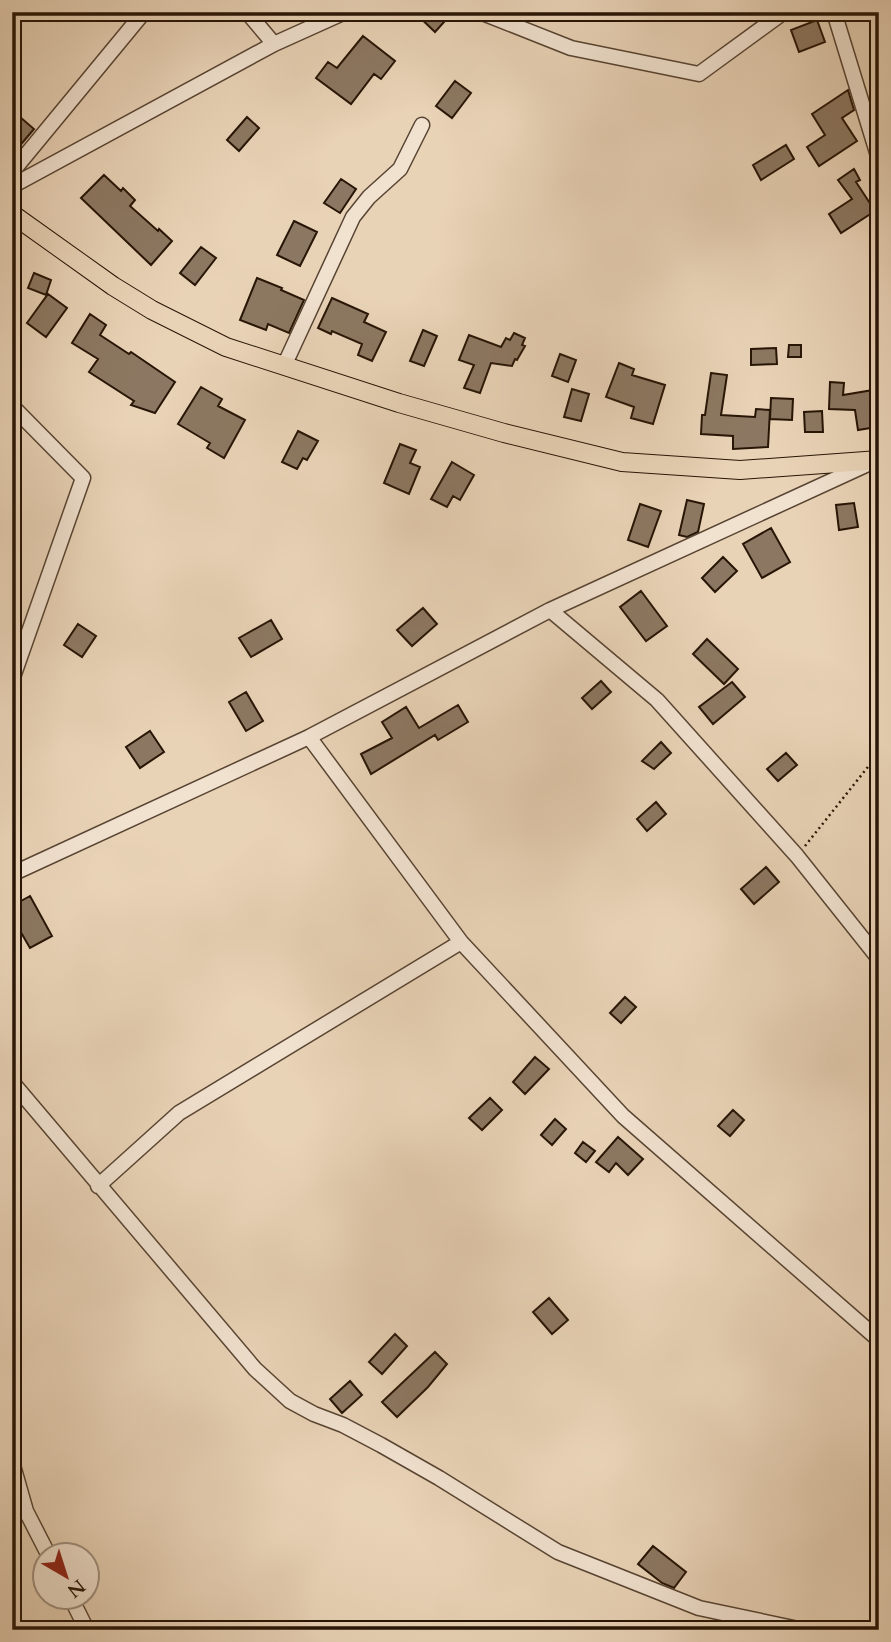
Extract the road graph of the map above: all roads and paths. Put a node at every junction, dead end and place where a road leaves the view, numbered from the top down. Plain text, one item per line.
1 (144, 12) edge
2 (247, 12) edge
3 (345, 12) edge
4 (480, 12) edge
5 (785, 12) edge
6 (834, 12) edge
7 (274, 44) junction
8 (422, 125) dead end
9 (879, 159) edge
10 (12, 172) edge
11 (12, 186) edge
12 (12, 214) edge
13 (284, 366) junction
14 (12, 406) edge
15 (877, 460) edge
16 (550, 610) junction
17 (12, 680) edge
18 (309, 737) junction
19 (879, 753) edge
20 (797, 856) junction
21 (12, 874) edge
22 (461, 942) junction
23 (879, 960) edge
24 (12, 1082) edge
25 (98, 1186) junction
26 (879, 1340) edge
27 (12, 1462) edge
28 (19, 1513) edge
29 (38, 1540) edge
30 (77, 1610) edge
31 (879, 1622) edge
32 (87, 1630) edge
33 (803, 1630) edge
34 (871, 1630) edge

1 - 10 street
2 - 7 street
3 - 7 street
4 - 5 street
6 - 9 street
7 - 11 street
8 - 13 street
12 - 13 main road
13 - 15 main road
14 - 17 street
15 - 16 street
16 - 18 street
16 - 20 street
18 - 21 street
18 - 22 street
19 - 20 path
20 - 23 street
22 - 25 street
22 - 26 street
24 - 25 street
25 - 33 street
27 - 28 street
28 - 29 street
30 - 32 street
31 - 34 street

